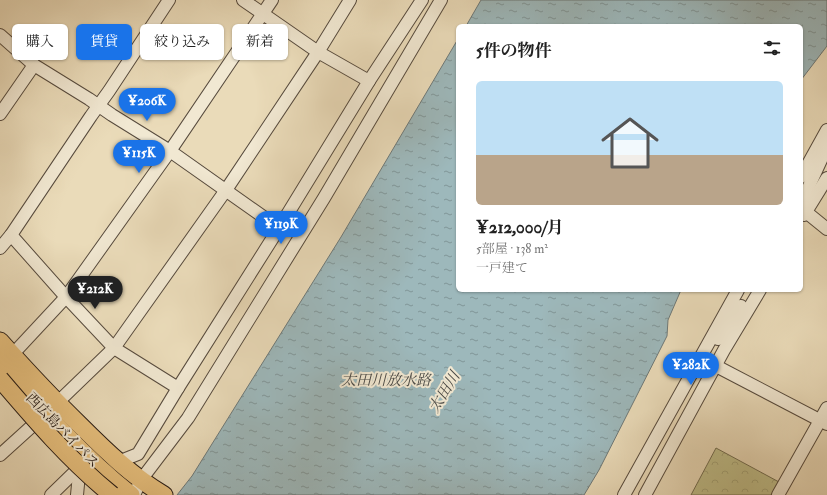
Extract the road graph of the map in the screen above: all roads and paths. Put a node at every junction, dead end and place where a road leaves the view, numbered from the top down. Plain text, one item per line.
1 (169, 0) edge
2 (243, 0) edge
3 (272, 0) edge
4 (350, 0) edge
5 (422, 0) edge
6 (441, 0) edge
7 (263, 14) junction
8 (0, 35) edge
9 (318, 52) junction
10 (34, 64) junction
11 (369, 81) junction
12 (99, 106) junction
13 (0, 114) edge
14 (827, 130) edge
15 (827, 147) edge
16 (170, 151) junction
17 (803, 173) edge
18 (827, 178) edge
19 (226, 190) junction
20 (803, 216) edge
21 (279, 228) junction
22 (827, 229) edge
23 (11, 235) junction
24 (0, 248) edge
25 (737, 292) edge
26 (748, 292) edge
27 (750, 292) edge
28 (759, 292) edge
29 (66, 297) junction
30 (728, 308) junction
31 (0, 340) edge
32 (114, 348) junction
33 (4, 360) edge
34 (697, 364) junction
35 (716, 366) junction
36 (0, 379) edge
37 (178, 388) junction
38 (57, 403) junction
39 (827, 408) edge
40 (44, 415) junction
41 (823, 422) edge
42 (0, 455) edge
43 (87, 461) junction
44 (118, 462) junction
45 (145, 491) edge
46 (51, 495) edge
47 (77, 495) edge
48 (112, 495) edge
49 (126, 495) edge
50 (624, 495) edge
51 (645, 495) edge
52 (778, 495) edge

1 - 12 street
2 - 7 street
3 - 7 street
4 - 9 street
5 - 11 street
6 - 45 street
7 - 9 street
7 - 16 street
8 - 10 street
9 - 11 street
9 - 19 street
10 - 12 street
10 - 13 street
11 - 21 street
12 - 16 street
12 - 23 street
14 - 17 street
15 - 20 street
16 - 19 street
16 - 29 street
18 - 20 street
19 - 21 street
19 - 32 street
20 - 22 street
21 - 37 street
23 - 24 street
23 - 29 street
25 - 30 street
26 - 30 street
27 - 34 street
28 - 35 street
29 - 32 street
29 - 33 street
30 - 34 street
31 - 33 highway
32 - 37 street
32 - 38 street
33 - 38 highway
33 - 40 highway
33 - 45 highway, 西広島バイパス
34 - 50 street
35 - 41 street
35 - 51 street
36 - 48 highway, 西広島バイパス, bridge
37 - 44 street
38 - 44 highway
39 - 41 street
40 - 42 street
40 - 43 highway
41 - 52 street
43 - 46 street
43 - 47 street
43 - 49 highway
44 - 45 highway

